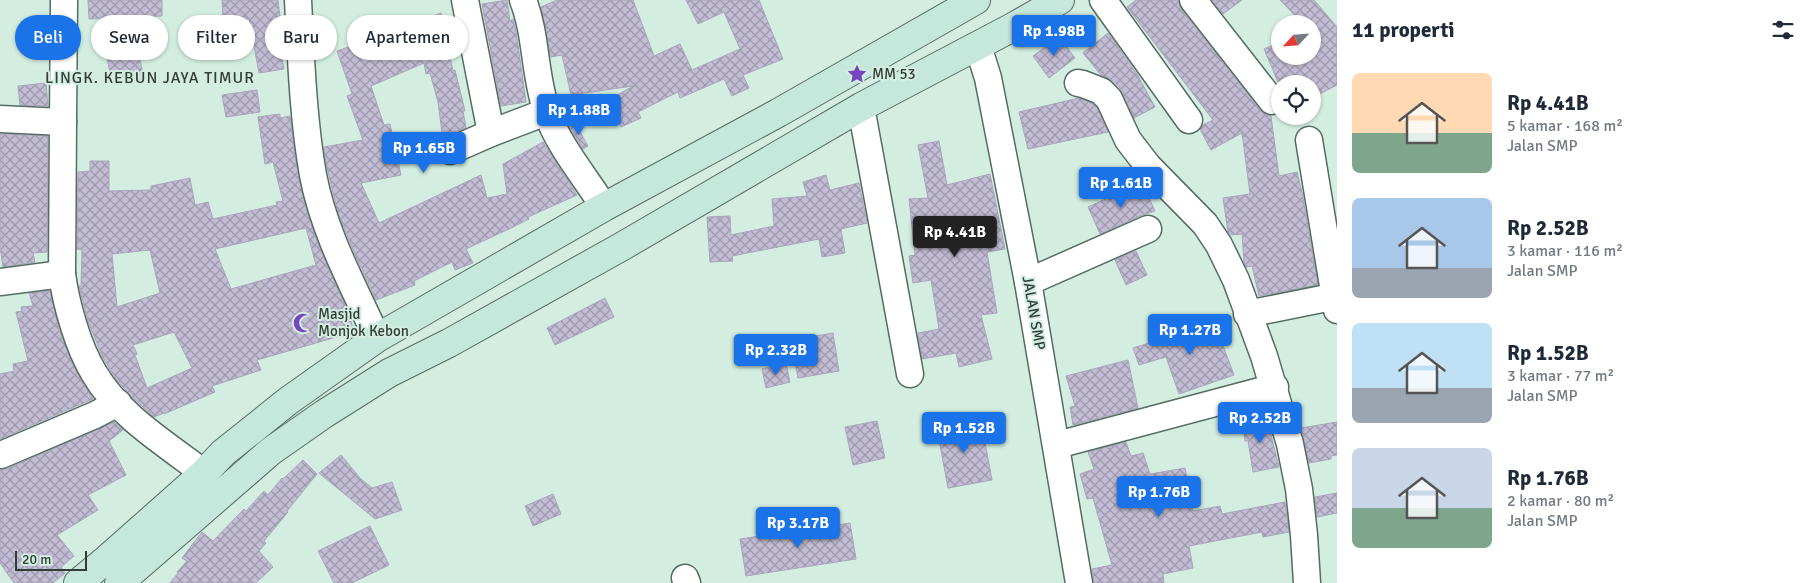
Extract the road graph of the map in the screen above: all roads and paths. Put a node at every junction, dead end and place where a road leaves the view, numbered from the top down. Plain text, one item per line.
1 (64, 0) edge
2 (298, 0) edge
3 (465, 0) edge
4 (523, 0) edge
5 (976, 0) edge
6 (1060, 0) edge
7 (1103, 0) edge
8 (1193, 0) edge
9 (947, 7) edge
10 (978, 46) junction
11 (1078, 83) dead end
12 (1271, 100) edge
13 (861, 107) junction
14 (546, 112) junction
15 (0, 119) edge
16 (1189, 120) dead end
17 (63, 122) junction
18 (492, 133) junction
19 (1308, 140) dead end
20 (450, 151) dead end
21 (604, 207) junction
22 (1148, 229) dead end
23 (523, 254) junction
24 (62, 274) junction
25 (0, 282) edge
26 (1028, 282) junction
27 (547, 287) junction
28 (1336, 301) edge
29 (1247, 314) junction
30 (377, 338) junction
31 (910, 374) dead end
32 (1275, 387) junction
33 (118, 403) junction
34 (1057, 445) junction
35 (1, 455) edge
36 (204, 473) junction
37 (78, 583) edge
38 (119, 583) edge
39 (1079, 583) edge
40 (1307, 583) edge

1 - 17 street
2 - 30 street
3 - 18 street
4 - 14 street
5 - 9 main road
6 - 10 main road
7 - 16 street
8 - 12 street
9 - 21 main road
10 - 13 main road
10 - 26 street, JALAN SMP
11 - 29 street
13 - 27 main road
13 - 31 street
14 - 18 street
14 - 21 street
15 - 17 street
17 - 24 street
18 - 20 street
19 - 28 street
21 - 23 main road
22 - 26 street
23 - 27 main road
23 - 30 main road
24 - 25 street
24 - 33 street
26 - 34 street, JALAN SMP
27 - 38 main road
28 - 29 street
29 - 32 street
30 - 36 main road
32 - 34 street
32 - 40 street
33 - 35 street
33 - 36 street
34 - 39 street, JALAN SMP
36 - 37 main road

